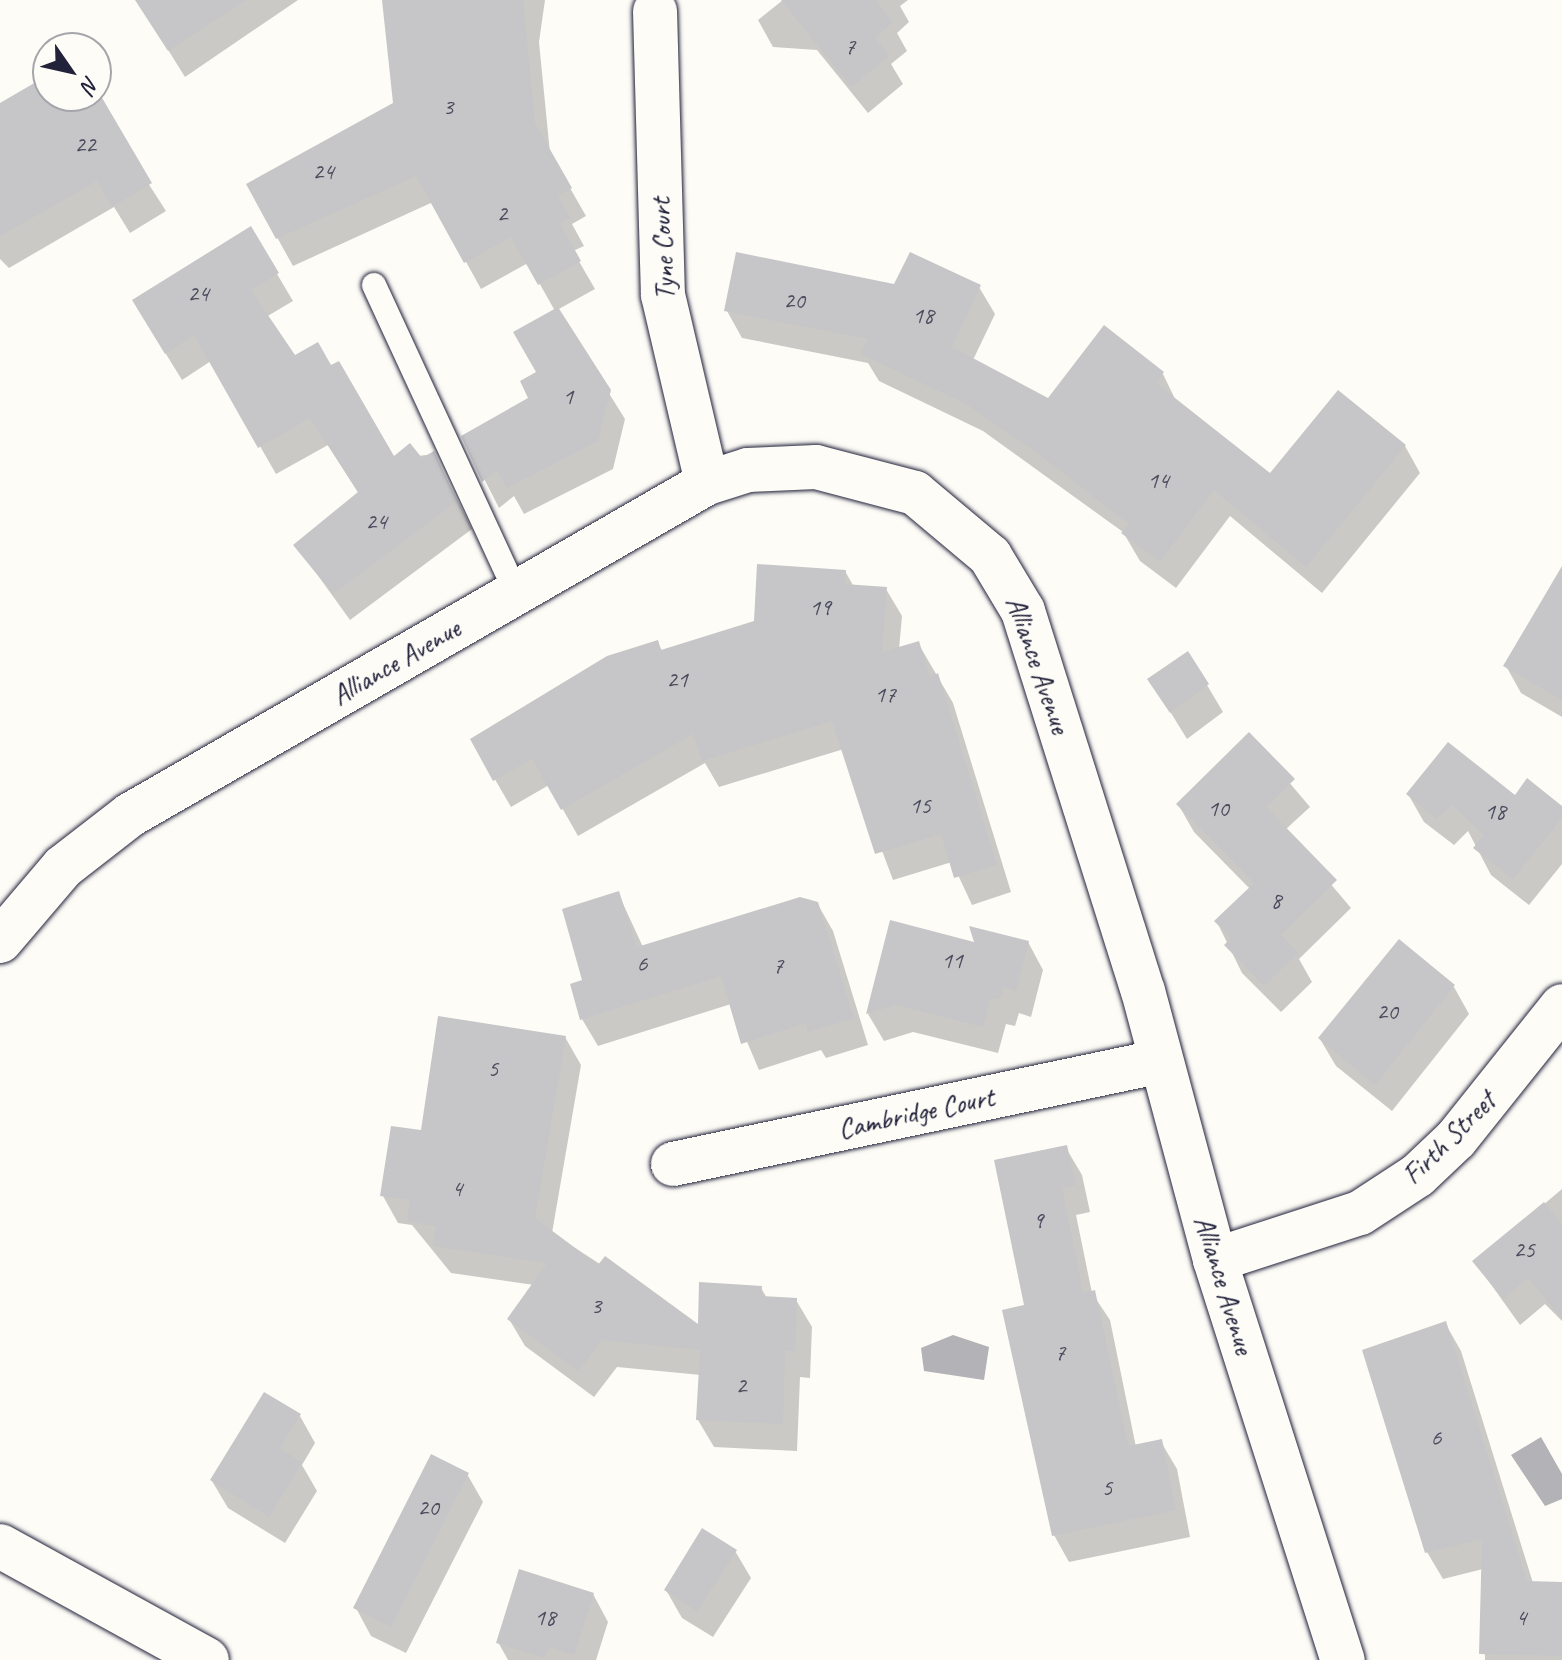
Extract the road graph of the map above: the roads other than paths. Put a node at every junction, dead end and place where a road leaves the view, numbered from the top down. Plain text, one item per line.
1 (655, 11) dead end
2 (374, 285) dead end
3 (707, 483) junction
4 (516, 592) junction
5 (0, 941) edge
6 (1562, 1006) edge
7 (1159, 1062) junction
8 (673, 1164) dead end
9 (1215, 1260) junction
10 (0, 1546) edge
11 (207, 1660) edge
12 (1343, 1660) edge

1 - 3 street, Tyne Court
2 - 4 lane
3 - 4 street, Alliance Avenue
3 - 7 street, Alliance Avenue
4 - 5 street, Alliance Avenue
6 - 9 street, Firth Street
7 - 8 street, Cambridge Court
7 - 9 street, Alliance Avenue
9 - 12 street, Alliance Avenue
10 - 11 street

